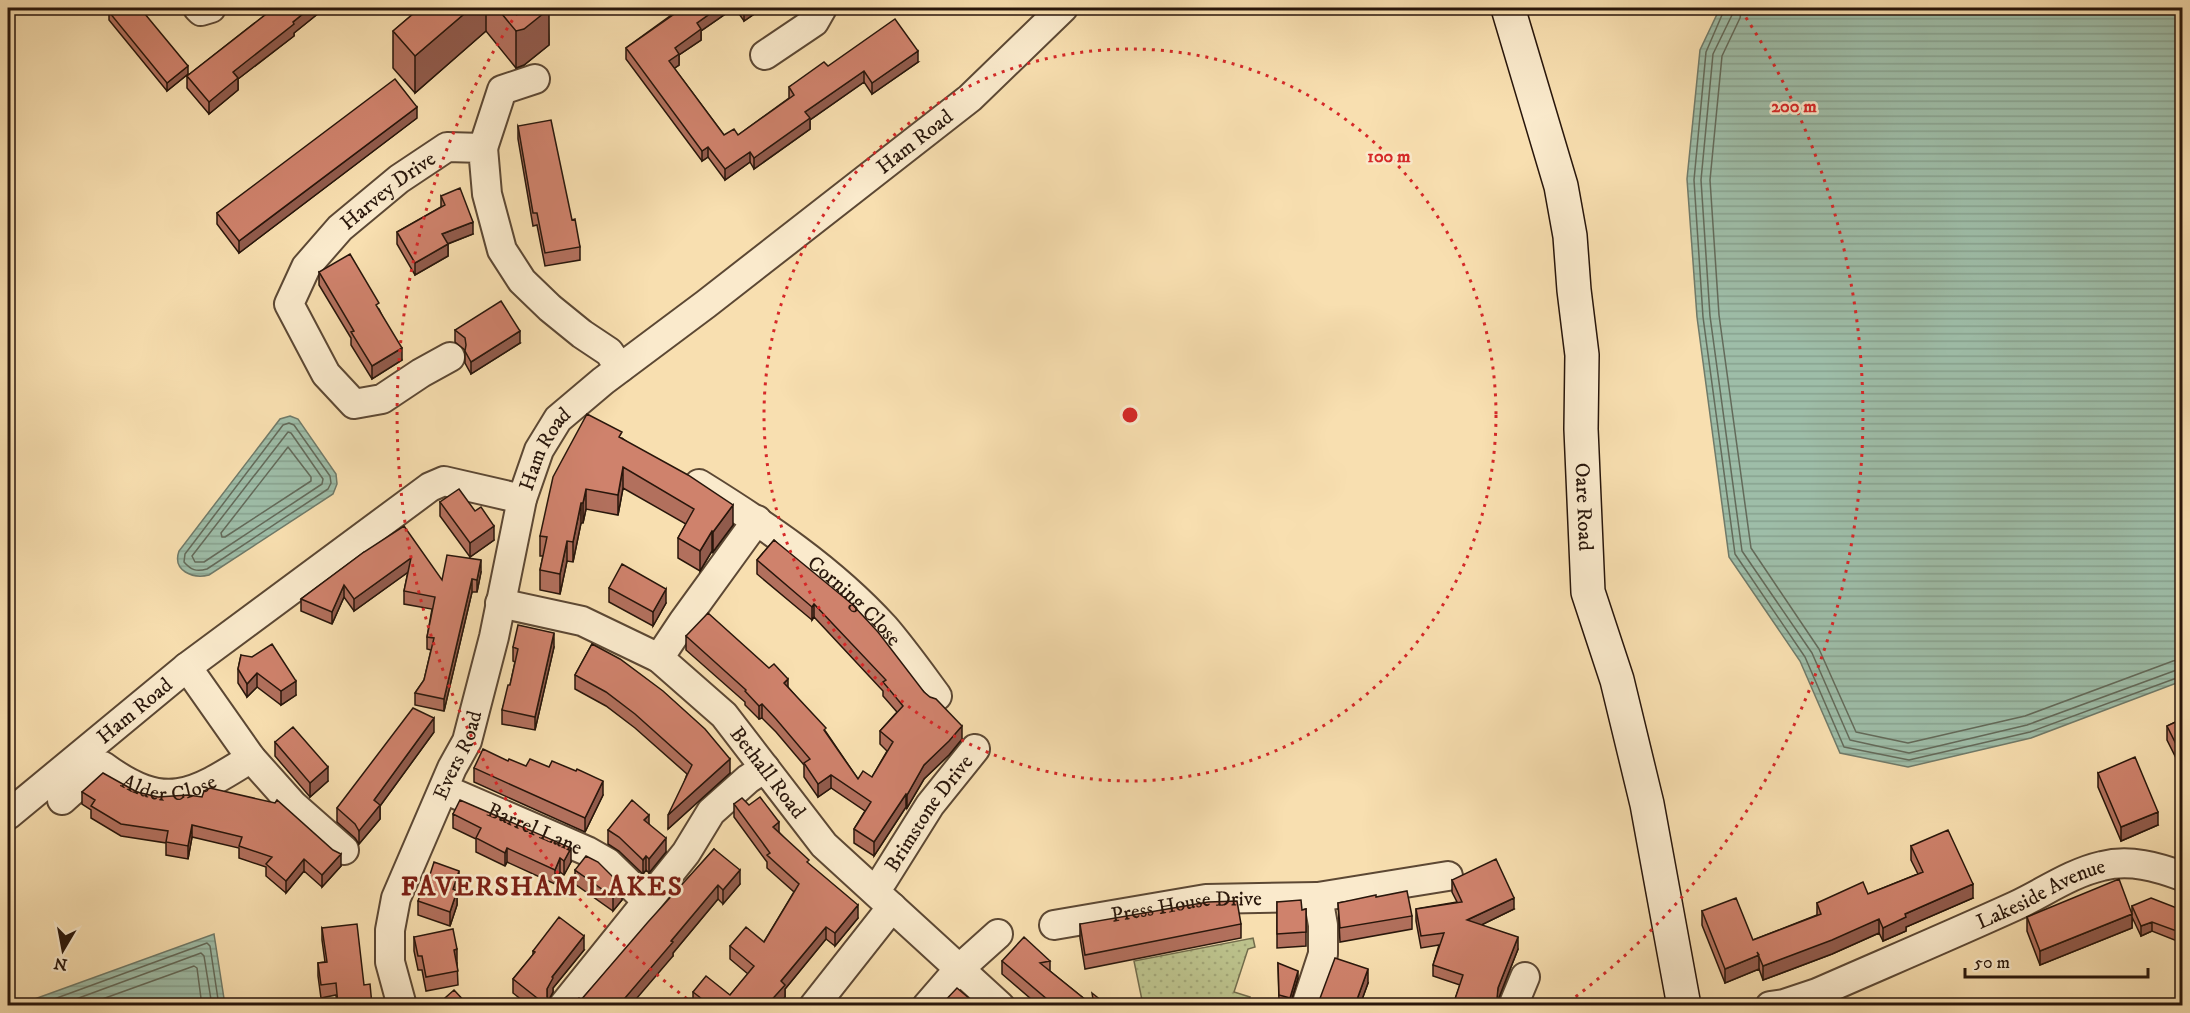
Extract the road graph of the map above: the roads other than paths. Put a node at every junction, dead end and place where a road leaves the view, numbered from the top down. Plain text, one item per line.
1 (822, 8) edge
2 (1064, 8) edge
3 (1508, 8) edge
4 (765, 55) dead end
5 (535, 79) dead end
6 (483, 148) junction
7 (450, 357) dead end
8 (620, 368) junction
9 (699, 484) edge
10 (522, 499) junction
11 (757, 520) junction
12 (500, 603) junction
13 (659, 658) junction
14 (187, 667) junction
15 (938, 696) dead end
16 (975, 749) dead end
17 (251, 758) junction
18 (765, 768) junction
19 (444, 789) junction
20 (62, 800) dead end
21 (8, 815) edge
22 (344, 850) dead end
23 (1448, 876) dead end
24 (2182, 876) edge
25 (883, 880) dead end
26 (1318, 897) junction
27 (647, 901) junction
28 (892, 907) junction
29 (1054, 925) dead end
30 (998, 934) dead end
31 (959, 969) junction
32 (1525, 977) dead end
33 (402, 1005) edge
34 (563, 1005) edge
35 (814, 1005) edge
36 (927, 1005) edge
37 (1000, 1005) edge
38 (1306, 1005) edge
39 (1513, 1005) edge
40 (1683, 1005) edge
41 (1770, 1005) edge

1 - 4 street
2 - 8 street, Ham Road
3 - 40 street, Oare Road
5 - 6 street
6 - 7 street, Harvey Drive
6 - 8 street
8 - 10 street, Ham Road
9 - 11 street, Corning Close
10 - 12 street, Evers Road
10 - 14 street, Ham Road
11 - 13 street
11 - 15 street, Corning Close
12 - 13 street, Bethall Road
12 - 19 street, Evers Road
13 - 18 street, Bethall Road
14 - 17 street, Alder Close
14 - 21 street, Ham Road
16 - 25 street, Brimstone Drive
17 - 20 street, Alder Close
17 - 22 street, Alder Close
18 - 27 street
18 - 28 street, Bethall Road
19 - 27 street, Barrel Lane
19 - 33 street, Evers Road
23 - 26 street, Press House Drive
24 - 41 street, Lakeside Avenue
26 - 29 street, Press House Drive
26 - 38 street
27 - 34 street
28 - 31 street, Bethall Road
28 - 35 street
30 - 31 street
31 - 36 street
31 - 37 street, Bethall Road
32 - 39 street

